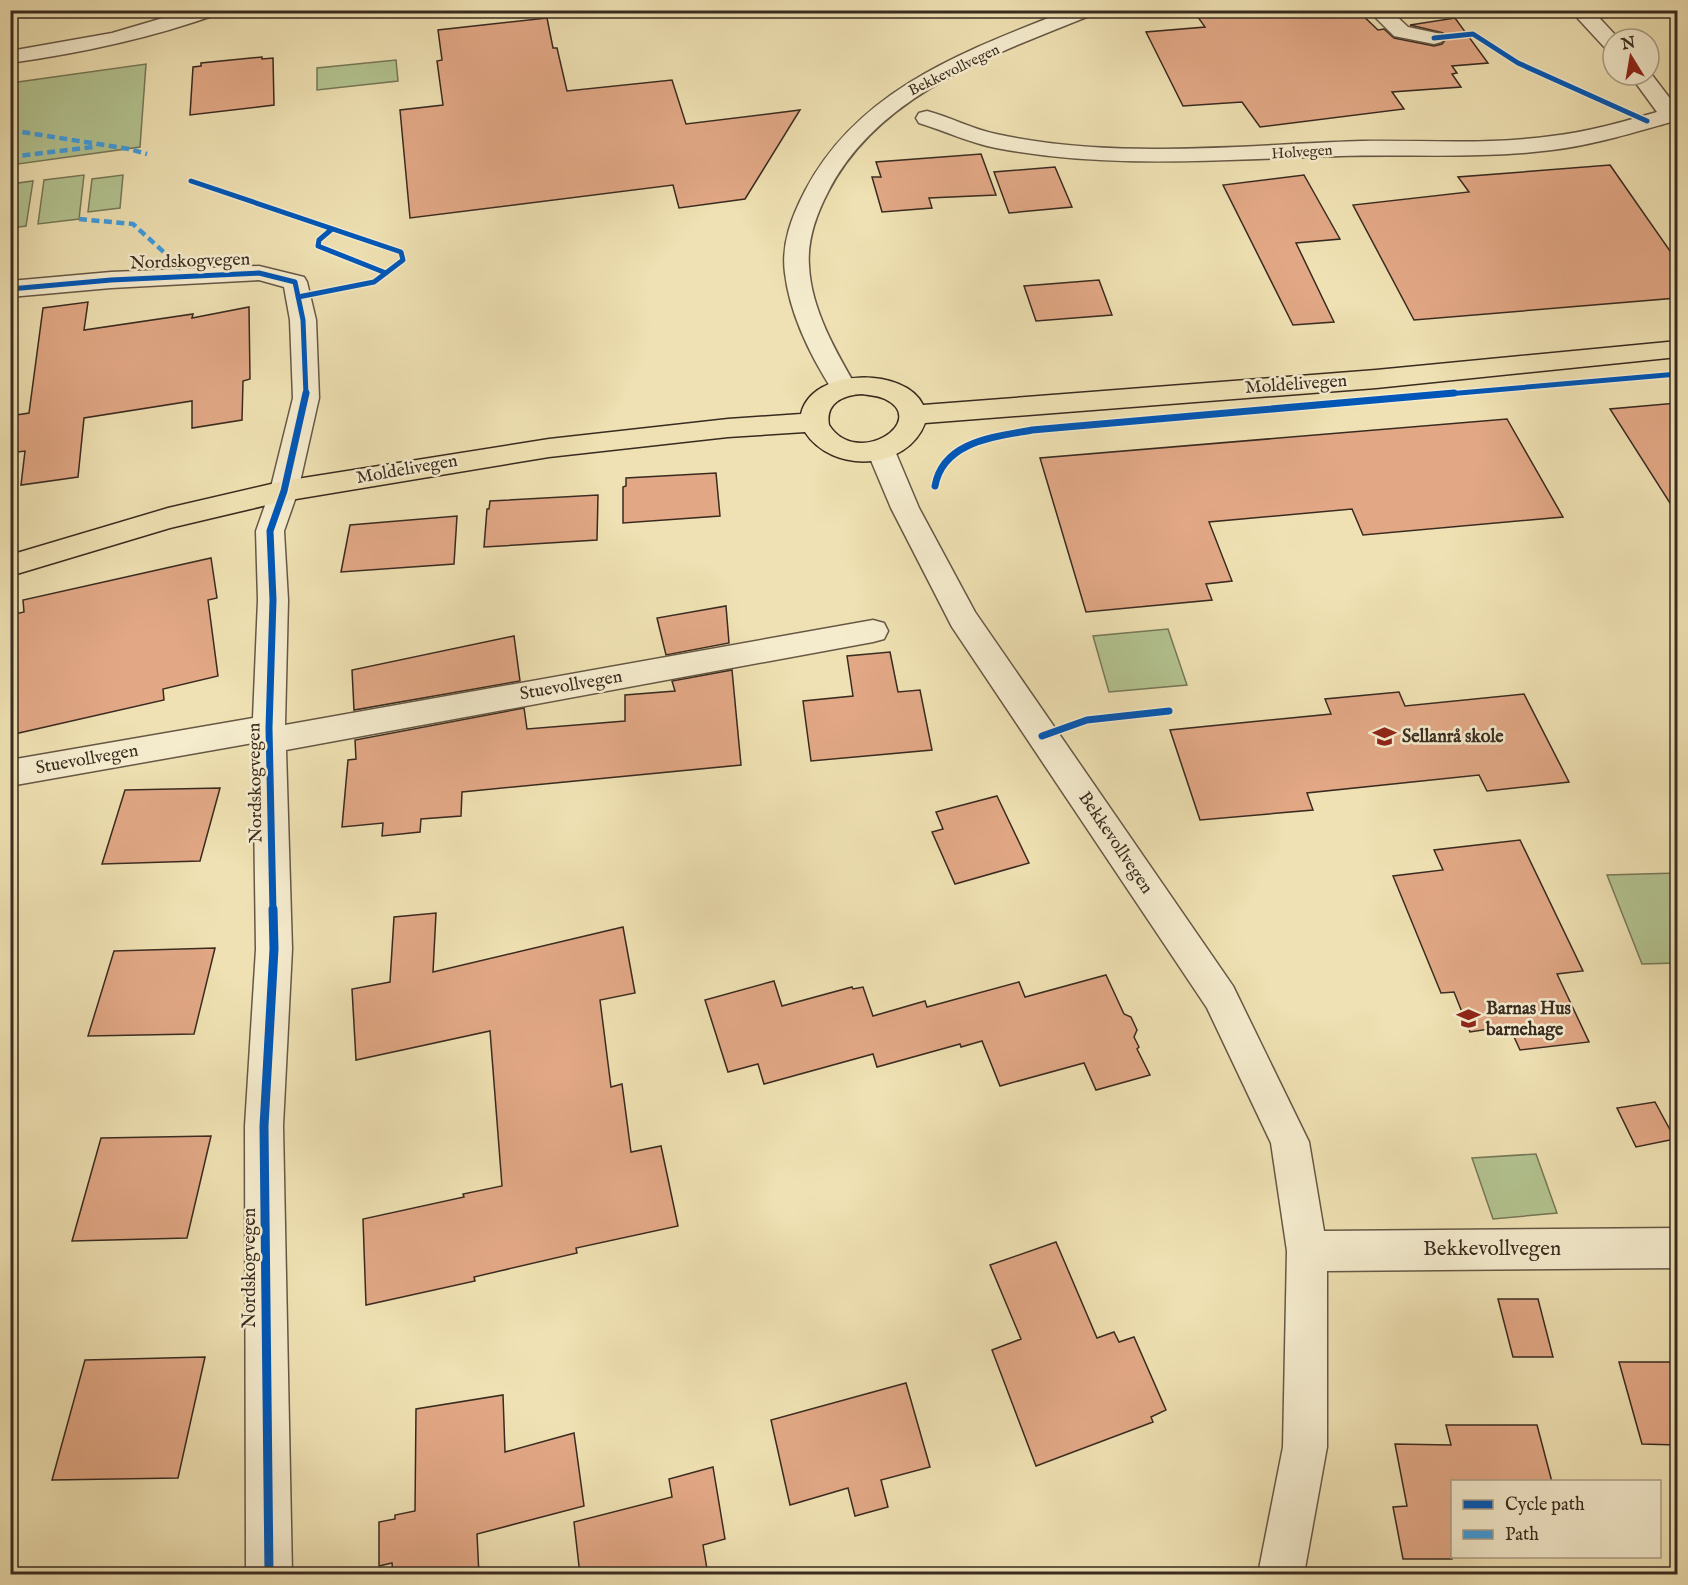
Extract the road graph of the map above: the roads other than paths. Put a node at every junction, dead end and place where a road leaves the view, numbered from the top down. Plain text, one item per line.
1 (211, 10) edge
2 (1087, 10) edge
3 (1378, 10) edge
4 (1580, 10) edge
5 (1601, 32) edge
6 (1434, 38) dead end
7 (10, 57) edge
8 (1651, 87) edge
9 (1674, 116) edge
10 (927, 118) dead end
11 (10, 289) edge
12 (1677, 349) edge
13 (844, 387) junction
14 (915, 415) junction
15 (813, 422) junction
16 (881, 451) junction
17 (284, 491) junction
18 (10, 566) edge
19 (873, 631) dead end
20 (269, 734) junction
21 (10, 773) edge
22 (1677, 1248) edge
23 (1307, 1251) junction
24 (269, 1575) edge
25 (1281, 1575) edge

1 - 7 street
2 - 13 street, Bekkevollvegen
3 - 6 street
4 - 5 street
8 - 9 street
9 - 10 street, Holvegen
11 - 17 street, Nordskogvegen
12 - 14 main road, Moldelivegen
13 - 14 main road
13 - 15 main road
14 - 16 main road
15 - 16 main road
15 - 17 main road, Moldelivegen
16 - 23 street, Bekkevollvegen
17 - 18 main road, Moldelivegen
17 - 20 street, Nordskogvegen
19 - 20 street, Stuevollvegen
20 - 21 street, Stuevollvegen
20 - 24 street, Nordskogvegen
22 - 23 street, Bekkevollvegen
23 - 25 street, Bekkevollvegen

